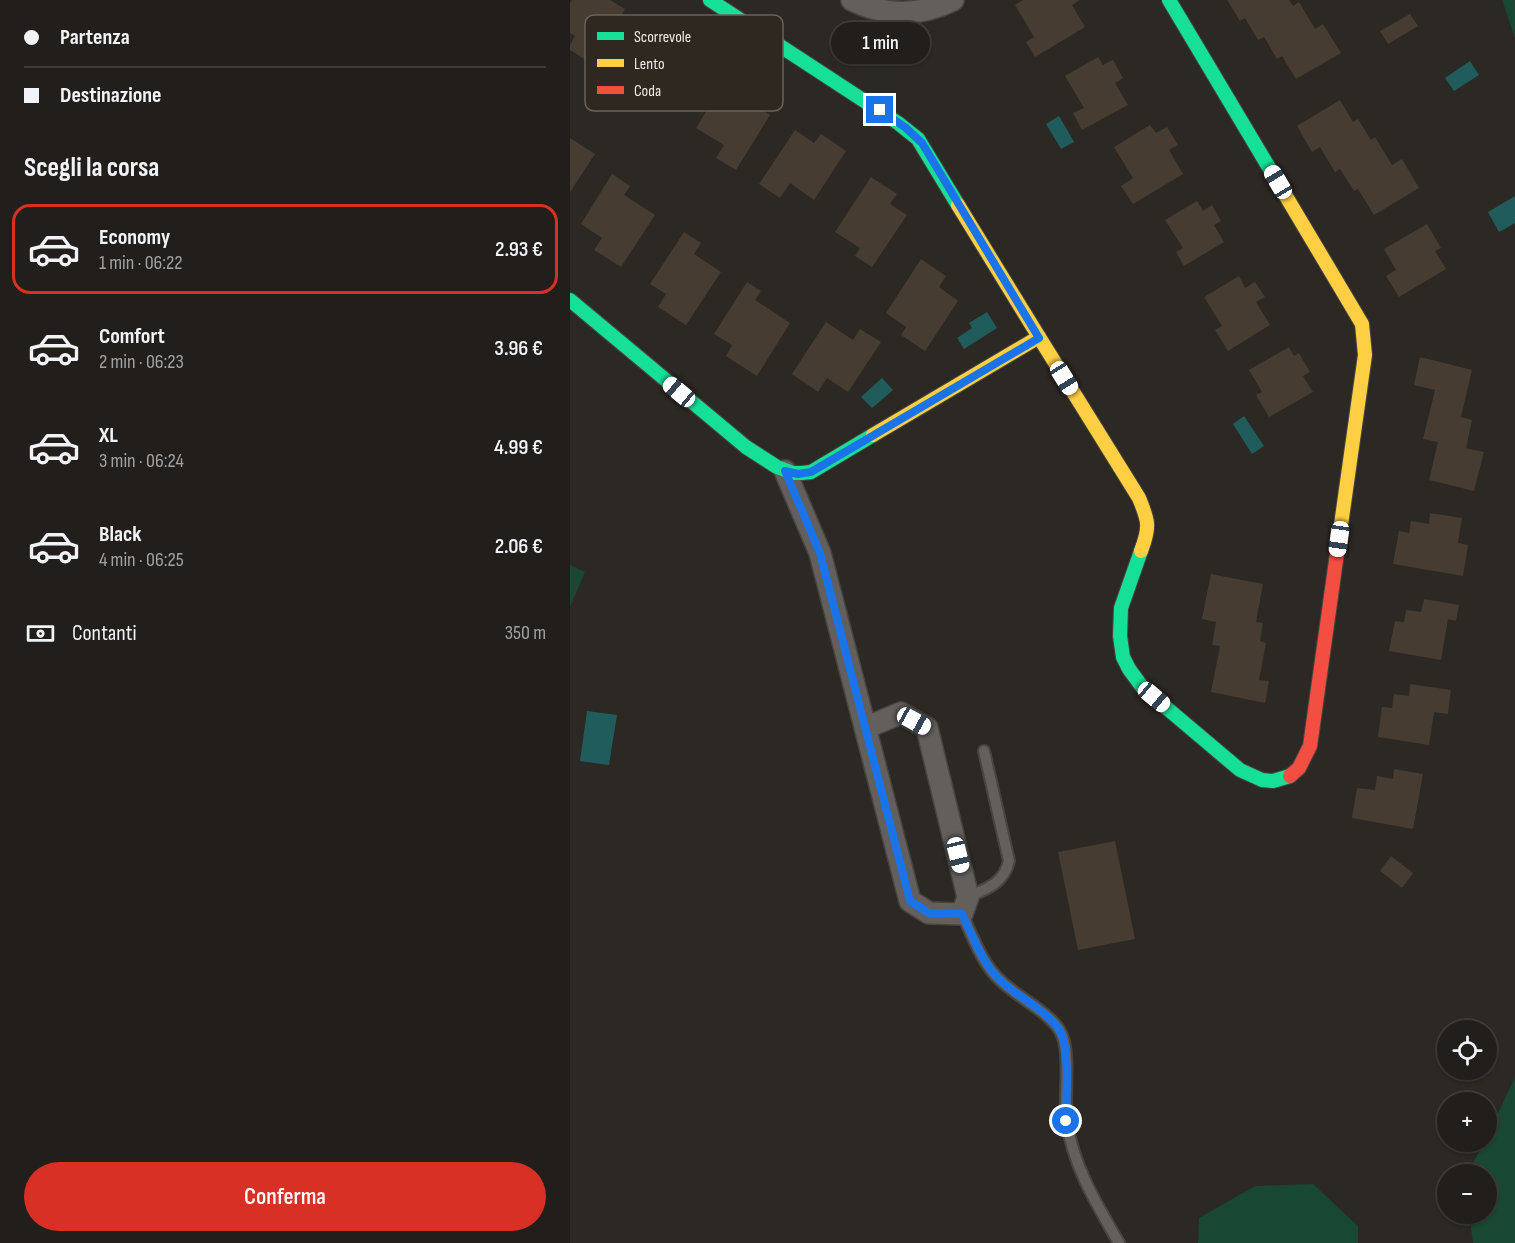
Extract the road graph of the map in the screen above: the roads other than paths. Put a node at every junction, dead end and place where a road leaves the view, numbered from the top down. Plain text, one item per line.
1 (710, 0) edge
2 (852, 0) edge
3 (953, 0) edge
4 (1169, 0) edge
5 (733, 15) edge
6 (783, 48) edge
7 (570, 300) edge
8 (1039, 338) junction
9 (785, 471) junction
10 (865, 728) junction
11 (984, 751) dead end
12 (965, 905) junction
13 (1119, 1243) edge

1 - 5 street
2 - 3 street
4 - 8 street
6 - 8 street
7 - 9 street
8 - 9 street
9 - 10 street
10 - 12 street
10 - 12 street
11 - 12 lane
12 - 13 lane

